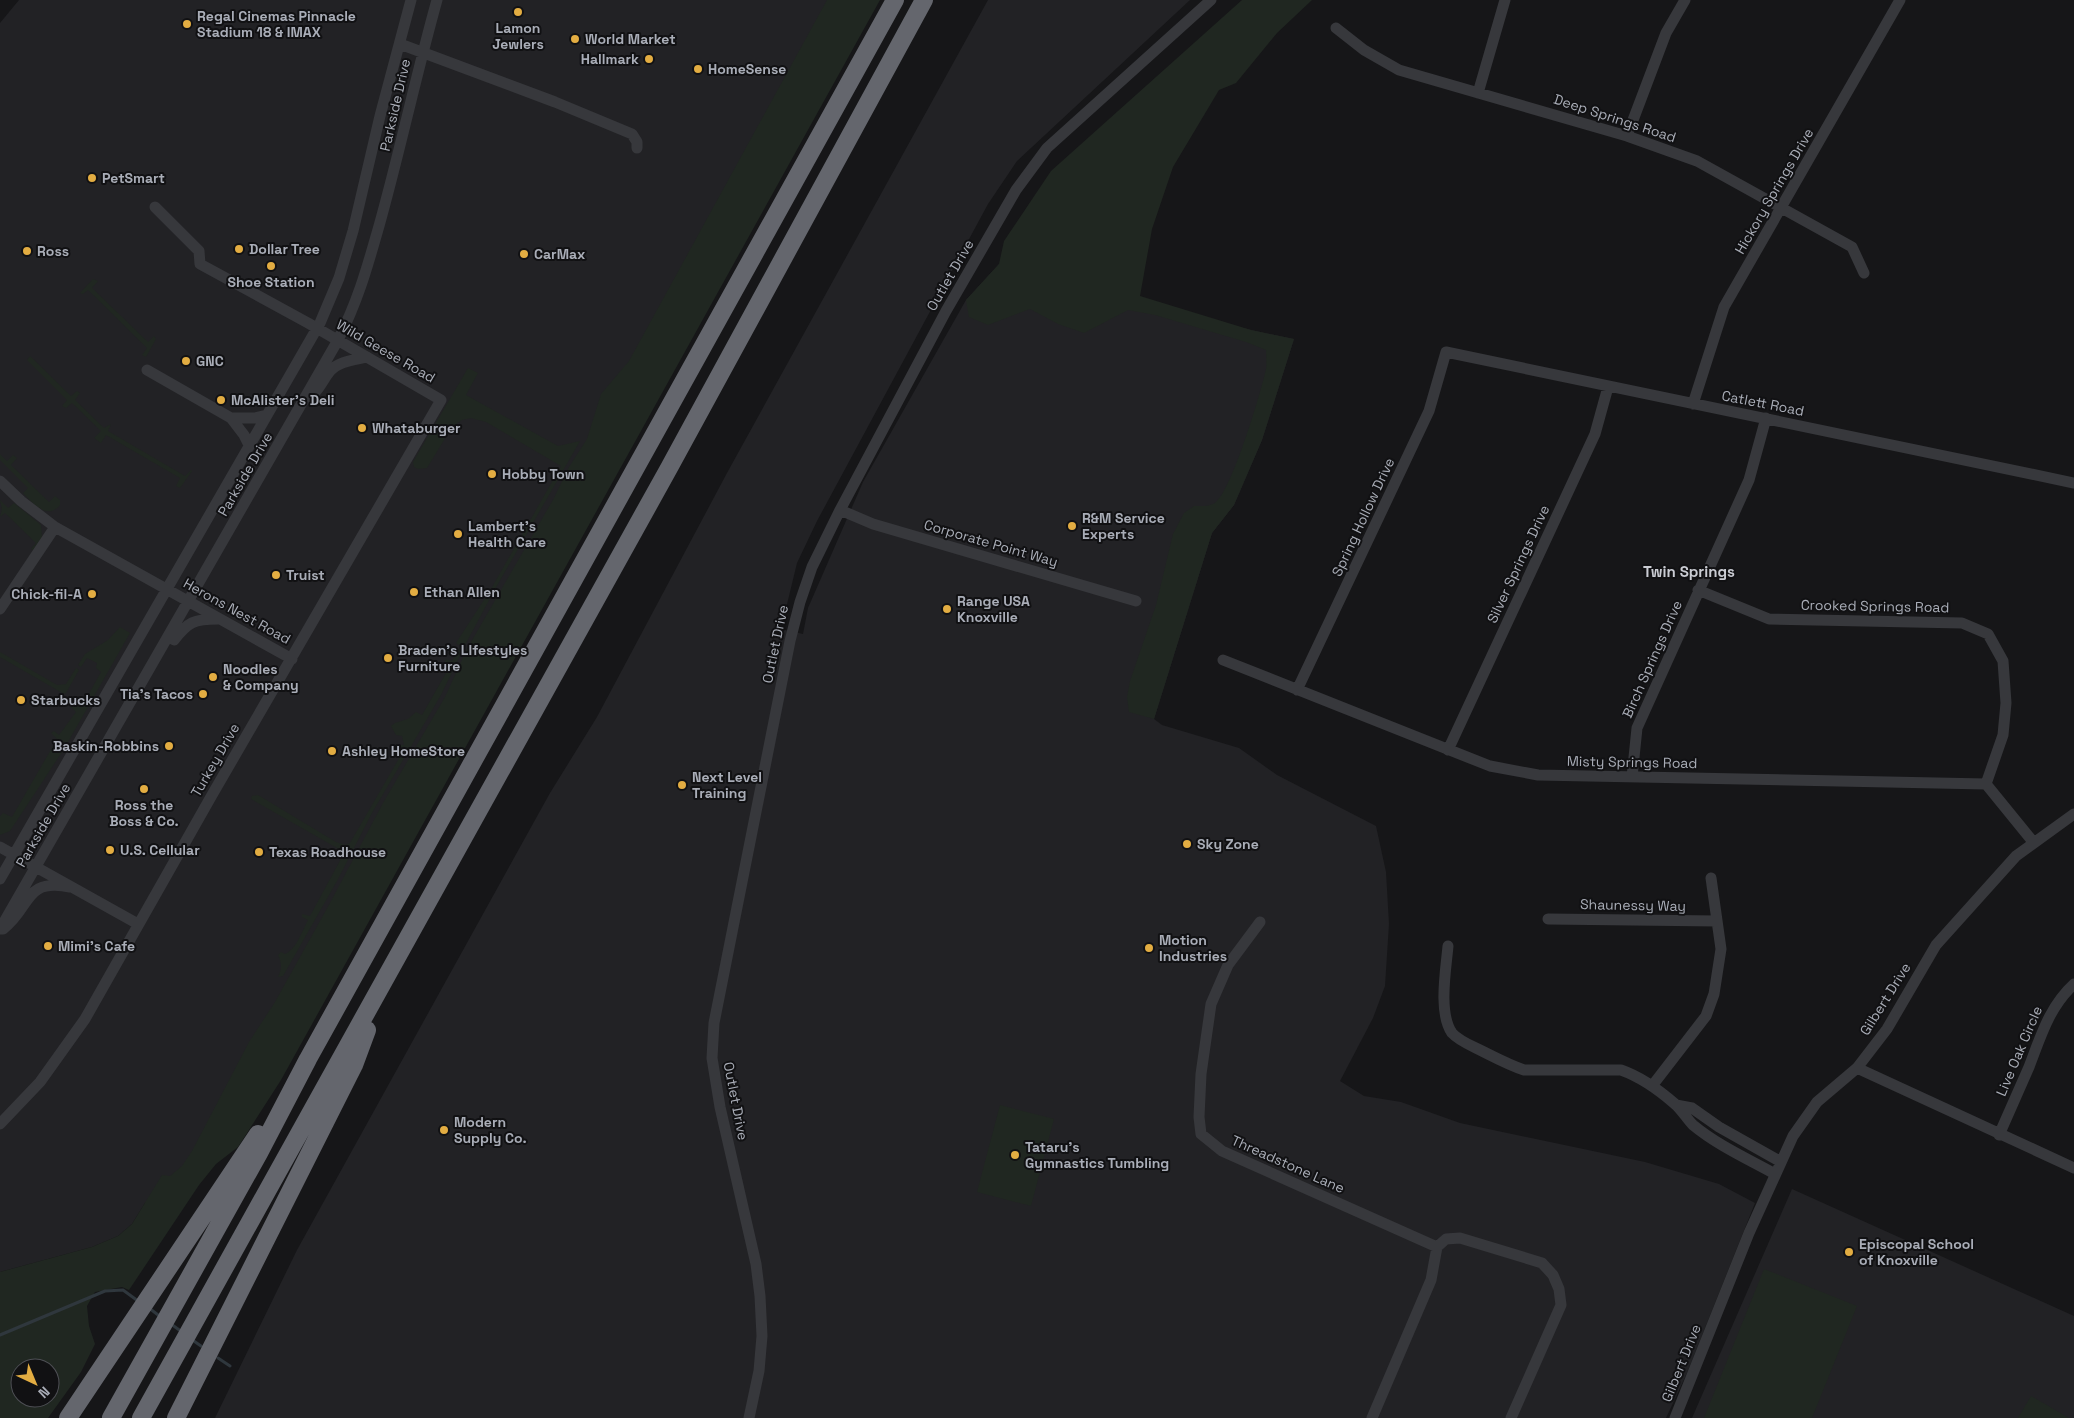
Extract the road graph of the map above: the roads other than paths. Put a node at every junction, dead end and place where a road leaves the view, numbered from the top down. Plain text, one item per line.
1 (412, 0) edge
2 (437, 0) edge
3 (895, 0) edge
4 (924, 0) edge
5 (1211, 0) edge
6 (1505, 0) edge
7 (1685, 0) edge
8 (1900, 0) edge
9 (1336, 28) dead end
10 (400, 44) junction
11 (423, 52) junction
12 (1478, 93) junction
13 (1627, 136) junction
14 (637, 148) dead end
15 (154, 207) dead end
16 (1781, 209) junction
17 (1864, 273) dead end
18 (317, 328) junction
19 (338, 340) junction
20 (1446, 352) joint
21 (367, 357) junction
22 (147, 370) dead end
23 (1608, 387) junction
24 (441, 400) joint
25 (302, 403) junction
26 (1693, 404) junction
27 (267, 415) junction
28 (231, 418) junction
29 (1766, 418) junction
30 (249, 445) junction
31 (0, 481) edge
32 (2074, 483) edge
33 (840, 510) junction
34 (55, 527) junction
35 (167, 590) junction
36 (1698, 590) junction
37 (1136, 601) dead end
38 (189, 602) junction
39 (0, 609) edge
40 (219, 619) junction
41 (156, 659) junction
42 (292, 659) junction
43 (1223, 660) dead end
44 (1297, 690) junction
45 (1448, 750) junction
46 (1632, 777) junction
47 (1986, 784) junction
48 (2074, 814) edge
49 (2034, 843) junction
50 (0, 846) edge
51 (14, 855) junction
52 (36, 866) junction
53 (1711, 878) dead end
54 (0, 879) edge
55 (77, 889) junction
56 (1548, 919) dead end
57 (1717, 921) junction
58 (1260, 922) dead end
59 (138, 924) junction
60 (0, 930) edge
61 (1448, 946) dead end
62 (387, 974) junction
63 (2074, 984) edge
64 (308, 1059) junction
65 (1857, 1068) junction
66 (1652, 1086) junction
67 (1676, 1105) junction
68 (0, 1124) edge
69 (1999, 1135) junction
70 (1781, 1162) junction
71 (2074, 1168) edge
72 (1775, 1174) junction
73 (1437, 1247) junction
74 (68, 1418) edge
75 (112, 1418) edge
76 (140, 1418) edge
77 (176, 1418) edge
78 (749, 1418) edge
79 (1372, 1418) edge
80 (1511, 1418) edge
81 (1675, 1418) edge

1 - 10 street, Parkside Drive
2 - 11 street, Parkside Drive
3 - 64 highway
4 - 62 highway
5 - 33 street, Outlet Drive
6 - 12 street
7 - 13 street
8 - 16 street, Hickory Springs Drive
9 - 12 street, Deep Springs Road
10 - 11 street
10 - 18 street, Parkside Drive
11 - 14 street
11 - 19 street, Parkside Drive
12 - 13 street, Deep Springs Road
13 - 16 street, Deep Springs Road
15 - 18 street, Wild Geese Road
16 - 17 street, Deep Springs Road
16 - 26 street, Hickory Springs Drive
18 - 19 street, Wild Geese Road
18 - 27 street, Parkside Drive
19 - 21 street, Wild Geese Road
19 - 25 street, Parkside Drive
20 - 23 street, Catlett Road
20 - 44 street, Spring Hollow Drive
21 - 24 street, Wild Geese Road
21 - 25 street
22 - 28 street
23 - 26 street, Catlett Road
23 - 45 street, Silver Springs Drive
24 - 42 street, Turkey Drive
25 - 38 street, Parkside Drive
26 - 29 street, Catlett Road
27 - 28 street
27 - 30 street, Parkside Drive
28 - 30 street
29 - 32 street, Catlett Road
29 - 36 street, Birch Springs Drive
30 - 35 street, Parkside Drive
31 - 34 street, Herons Nest Road
33 - 37 street, Corporate Point Way
33 - 78 street, Outlet Drive
34 - 35 street, Herons Nest Road
34 - 39 street
35 - 38 street, Herons Nest Road
35 - 51 street, Parkside Drive
36 - 46 street, Birch Springs Drive
36 - 47 street, Crooked Springs Road
38 - 40 street, Herons Nest Road
38 - 41 street, Parkside Drive
40 - 41 street
40 - 42 street, Herons Nest Road
41 - 52 street, Parkside Drive
42 - 59 street, Turkey Drive
43 - 44 street, Misty Springs Road
44 - 45 street, Misty Springs Road
45 - 46 street, Misty Springs Road
46 - 47 street, Misty Springs Road
47 - 49 street
48 - 49 street, Gilbert Drive
49 - 65 street, Gilbert Drive
50 - 51 street
51 - 52 street
51 - 54 street, Parkside Drive
52 - 55 street
52 - 60 street, Parkside Drive
53 - 57 street
55 - 59 street
55 - 60 street
56 - 57 street, Shaunessy Way
57 - 66 street
58 - 73 street, Threadstone Lane
59 - 68 street, Turkey Drive
61 - 66 street
62 - 76 highway
62 - 77 highway
63 - 69 street, Live Oak Circle
64 - 74 highway
64 - 75 highway
65 - 69 street
65 - 70 street, Gilbert Drive
66 - 67 street
67 - 70 street
67 - 72 street
69 - 71 street
70 - 72 street, Gilbert Drive
72 - 81 street, Gilbert Drive
73 - 79 street
73 - 80 street

